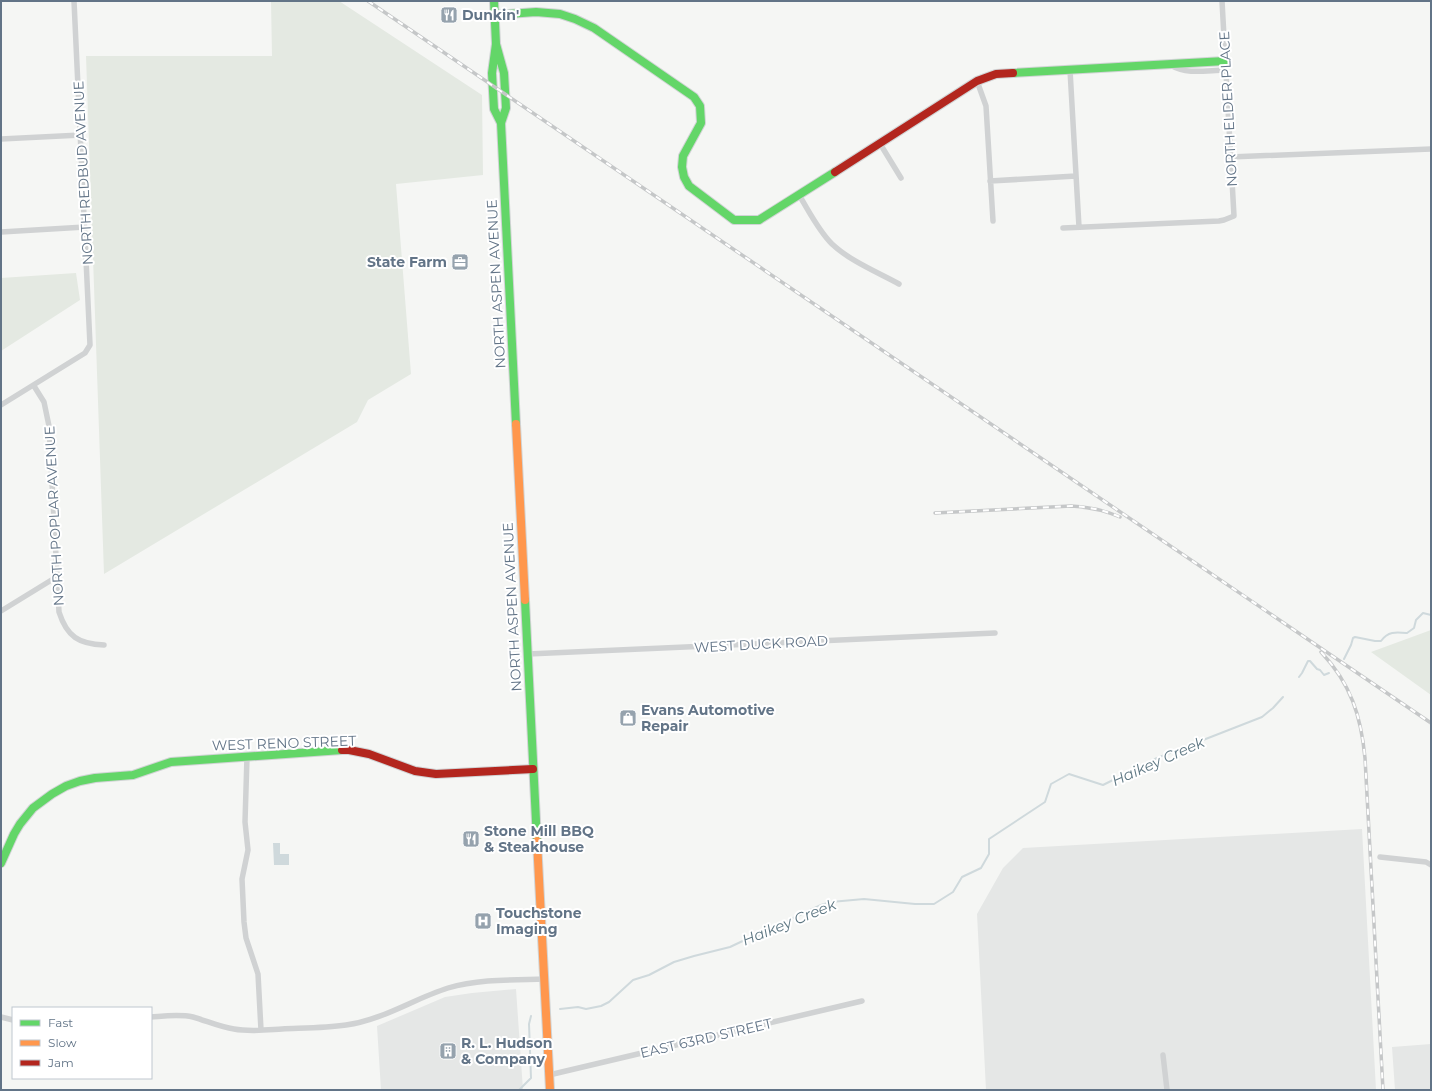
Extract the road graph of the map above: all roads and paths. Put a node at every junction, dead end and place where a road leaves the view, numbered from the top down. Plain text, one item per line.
1 (74, 1) edge
2 (494, 1) edge
3 (1222, 1) edge
4 (495, 15) junction
5 (496, 44) junction
6 (1225, 61) junction
7 (1171, 65) junction
8 (1070, 70) junction
9 (1225, 70) junction
10 (977, 81) junction
11 (501, 123) junction
12 (81, 135) junction
13 (1, 139) edge
14 (879, 142) junction
15 (1431, 149) edge
16 (1230, 158) junction
17 (1076, 176) junction
18 (901, 178) dead end
19 (990, 181) junction
20 (799, 195) junction
21 (993, 221) dead end
22 (85, 227) junction
23 (1063, 228) dead end
24 (1079, 228) junction
25 (1, 232) edge
26 (899, 284) dead end
27 (34, 386) junction
28 (1, 405) edge
29 (58, 576) junction
30 (1, 610) edge
31 (995, 633) dead end
32 (104, 645) dead end
33 (528, 654) junction
34 (247, 757) junction
35 (533, 769) junction
36 (1380, 857) dead end
37 (1, 863) edge
38 (1431, 865) edge
39 (544, 979) junction
40 (862, 1001) dead end
41 (152, 1016) edge
42 (1, 1017) edge
43 (12, 1020) edge
44 (261, 1030) junction
45 (1163, 1055) dead end
46 (550, 1075) junction
47 (550, 1090) edge
48 (1167, 1090) edge

1 - 12 street, NORTH REDBUD AVENUE
2 - 4 street, NORTH ASPEN AVENUE
3 - 6 street, NORTH ELDER PLACE
4 - 5 street, NORTH ASPEN AVENUE
4 - 20 street
5 - 11 street, NORTH ASPEN AVENUE
5 - 11 street, NORTH ASPEN AVENUE
6 - 7 street
6 - 9 street, NORTH ELDER PLACE
7 - 8 street
7 - 9 street
8 - 10 street
8 - 17 street
9 - 16 street, NORTH ELDER PLACE
10 - 14 street
10 - 19 street
11 - 33 street, NORTH ASPEN AVENUE
12 - 13 street
12 - 22 street, NORTH REDBUD AVENUE
14 - 18 street
14 - 20 street
15 - 16 street
16 - 24 street, NORTH ELDER PLACE
17 - 19 street
17 - 24 street
19 - 21 street
20 - 26 street
22 - 25 street
22 - 27 street, NORTH REDBUD AVENUE
23 - 24 street
27 - 28 street
27 - 29 street, NORTH POPLAR AVENUE
29 - 30 street
29 - 32 street, NORTH POPLAR AVENUE
31 - 33 street, WEST DUCK ROAD
33 - 35 street, NORTH ASPEN AVENUE
34 - 35 street, WEST RENO STREET
34 - 37 street, WEST RENO STREET
34 - 44 street
35 - 39 street, NORTH ASPEN AVENUE
36 - 38 street
39 - 44 street
39 - 46 street, NORTH ASPEN AVENUE
40 - 46 street, EAST 63RD STREET
41 - 44 street
42 - 43 street
45 - 48 street
46 - 47 street, NORTH ASPEN AVENUE

